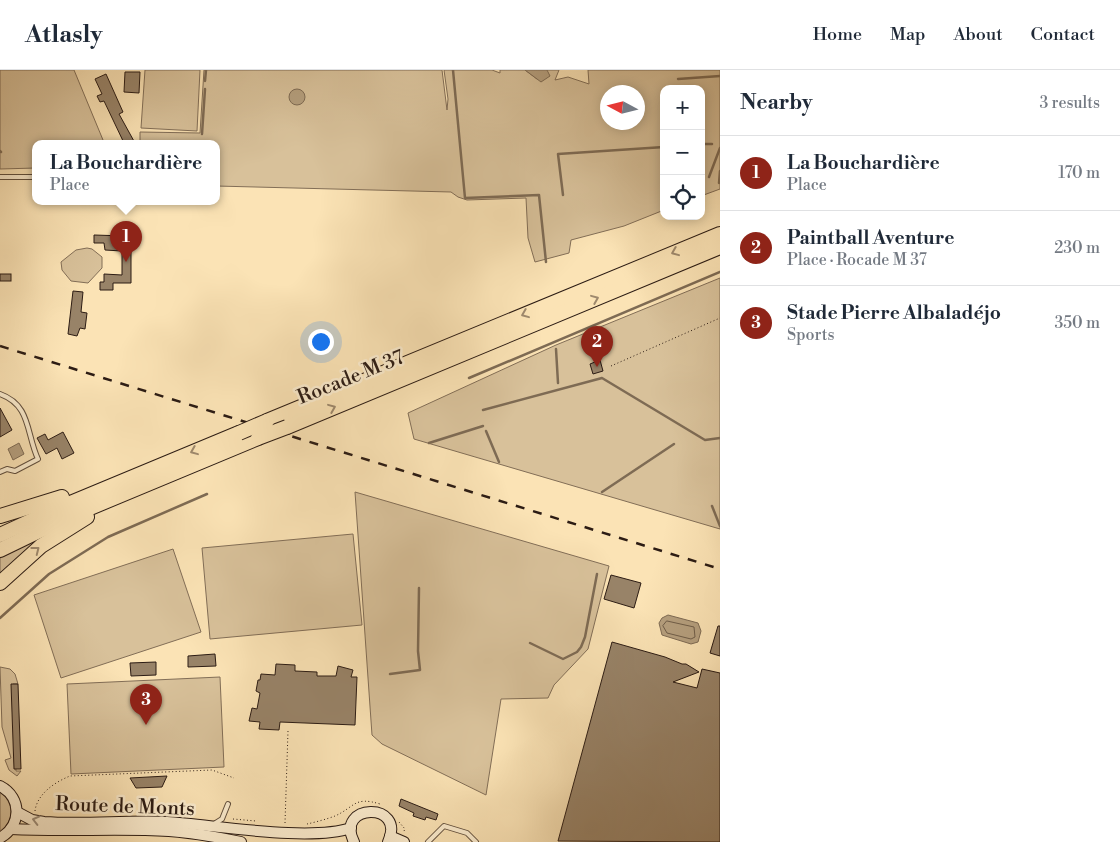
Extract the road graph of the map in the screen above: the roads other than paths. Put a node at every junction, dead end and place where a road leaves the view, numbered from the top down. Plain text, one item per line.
1 (0, 177) edge
2 (32, 177) edge
3 (720, 234) edge
4 (720, 247) edge
5 (0, 394) edge
6 (0, 472) edge
7 (107, 487) junction
8 (132, 490) junction
9 (0, 516) edge
10 (0, 535) edge
11 (0, 550) edge
12 (0, 583) edge
13 (0, 786) edge
14 (228, 804) dead end
15 (17, 812) junction
16 (170, 822) junction
17 (351, 828) junction
18 (11, 829) junction
19 (0, 838) edge
20 (389, 839) edge
21 (241, 842) edge
22 (354, 842) edge
23 (404, 842) edge
24 (428, 842) edge
25 (476, 842) edge

1 - 2 lane
3 -> 7 highway, Rocade M 37, bridge
8 -> 4 highway, Rocade M 37, bridge
5 - 6 lane
7 - 9 highway
7 - 10 highway, Rocade M 37
8 - 11 highway, Rocade M 37
12 -> 8 highway
13 - 15 main road
14 - 16 lane
16 -> 15 main road, Route de Monts
15 - 18 main road
16 - 17 main road, Route de Monts
17 - 20 main road
17 - 22 main road
18 - 19 main road
18 - 21 main road, Route de Monts
20 - 23 main road
24 - 25 lane

